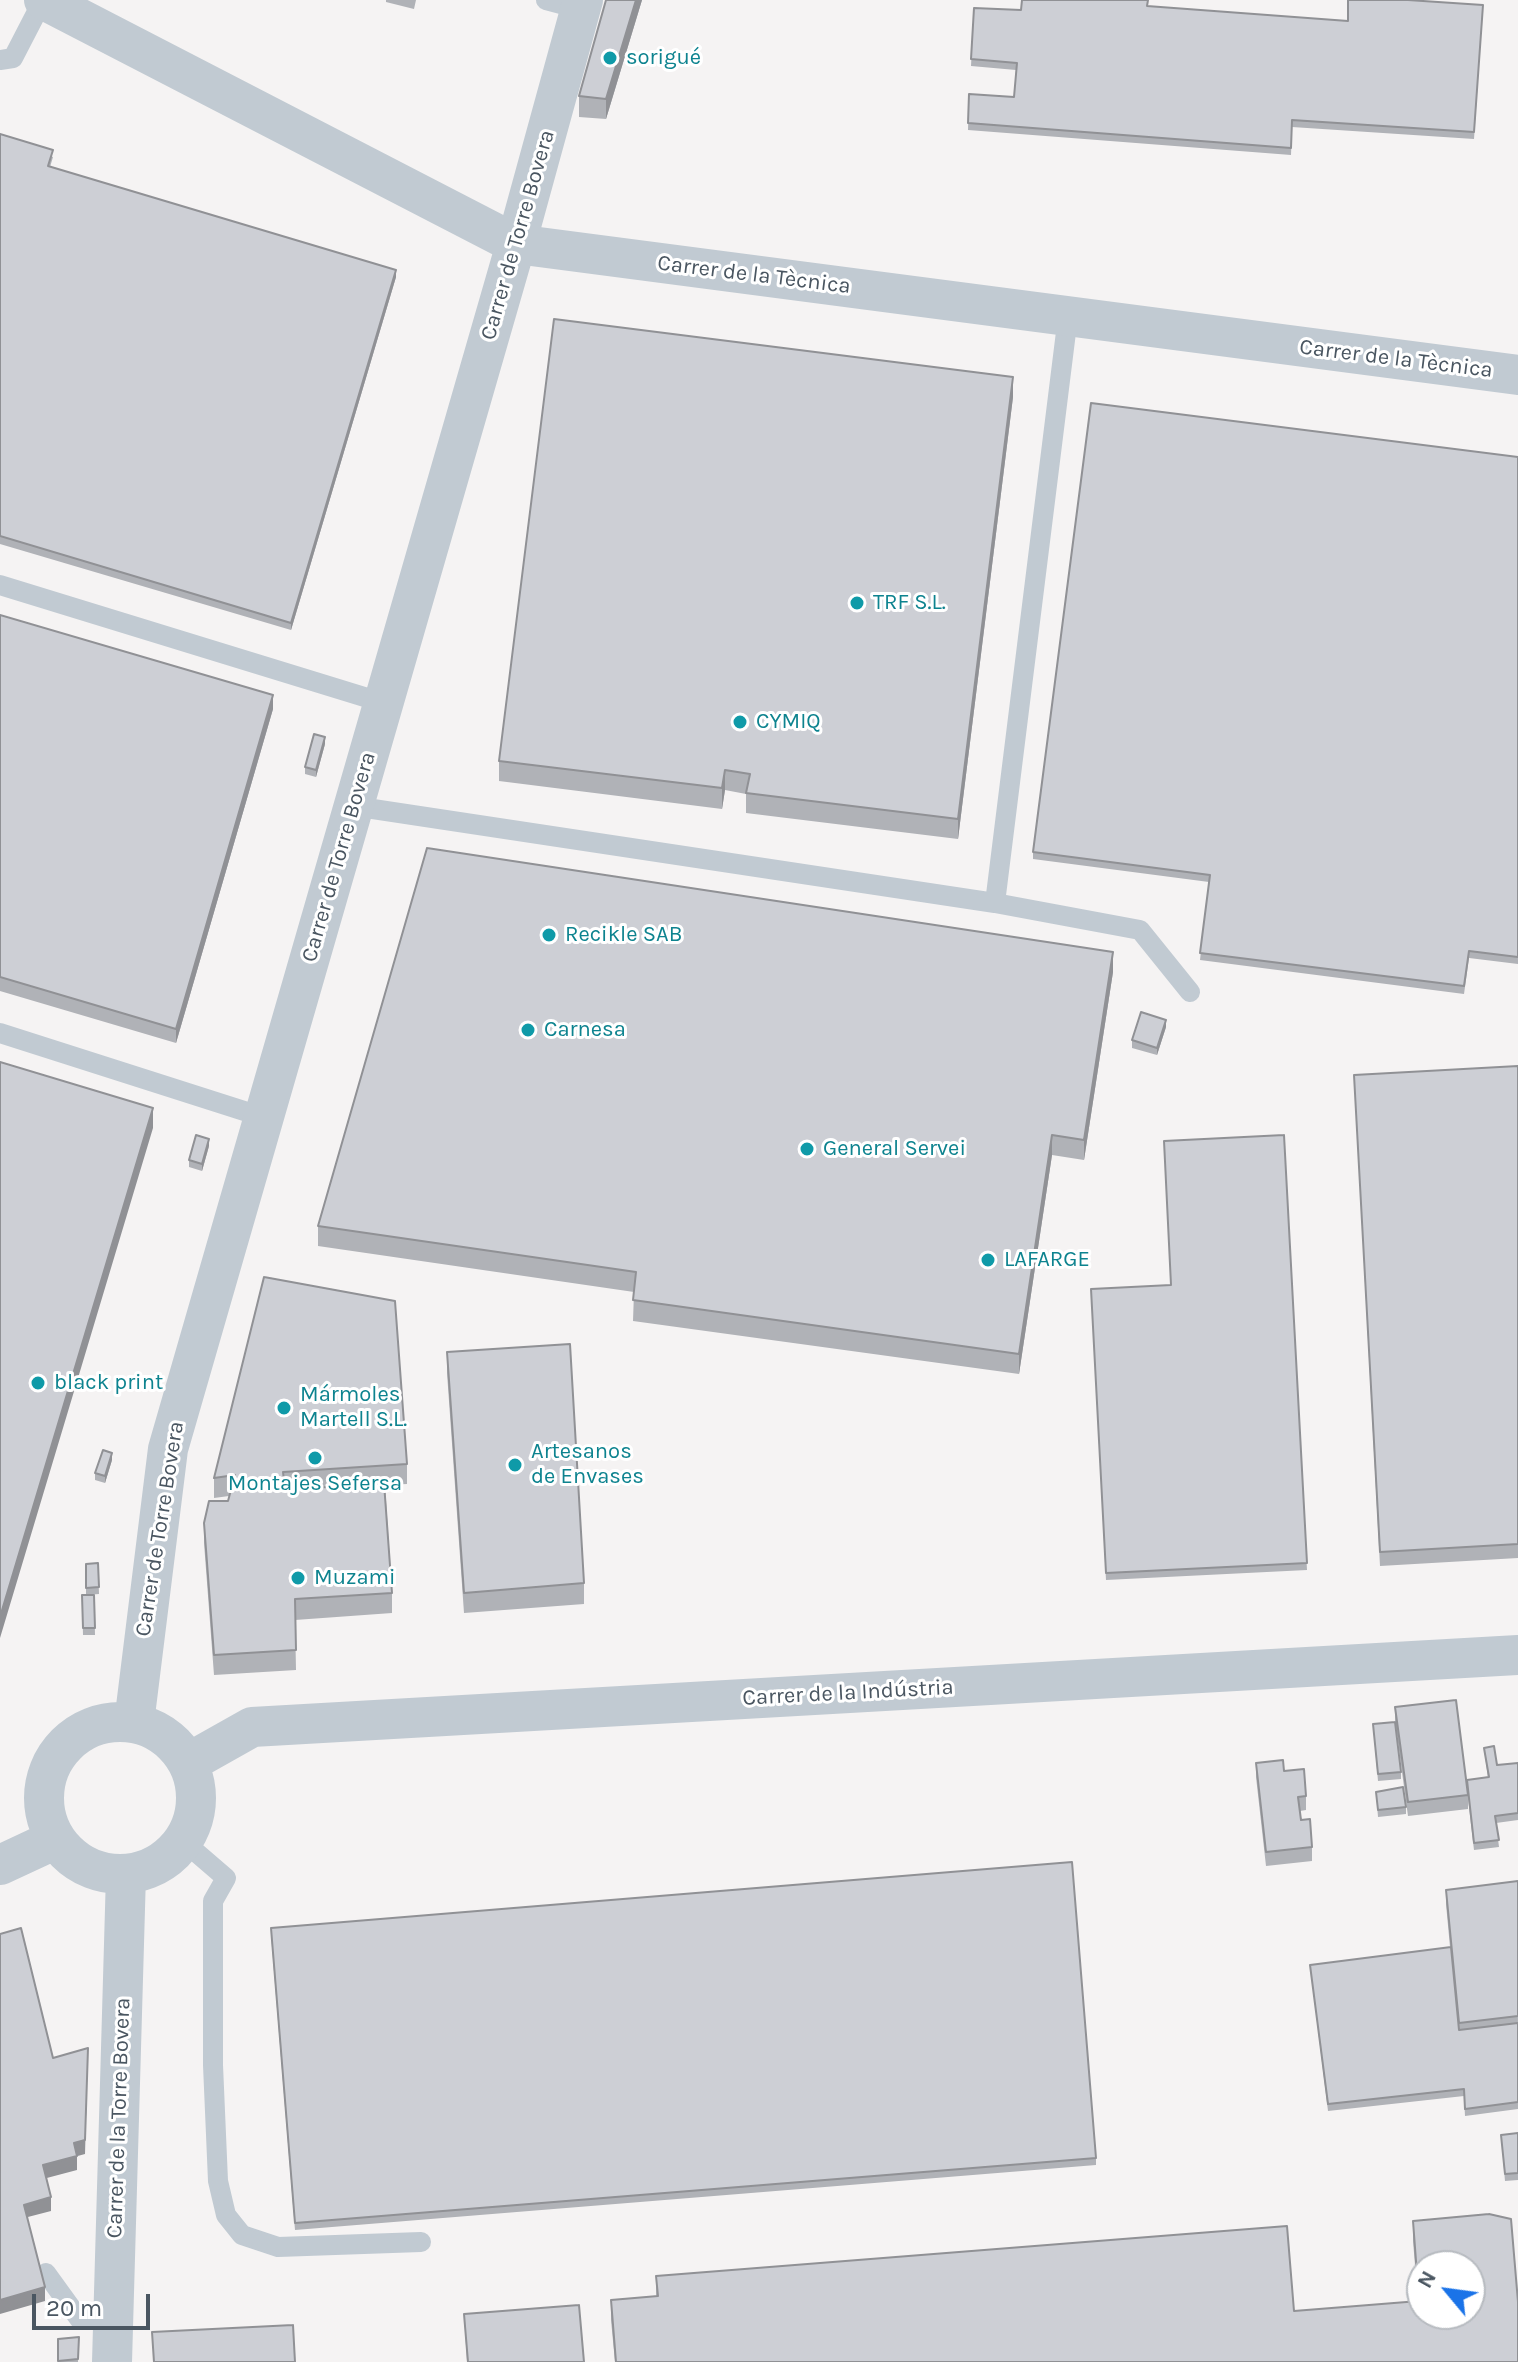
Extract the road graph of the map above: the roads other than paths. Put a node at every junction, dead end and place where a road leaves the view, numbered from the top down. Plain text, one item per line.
1 (44, 0) edge
2 (570, 3) edge
3 (0, 60) edge
4 (516, 244) junction
5 (1068, 316) junction
6 (1518, 375) edge
7 (0, 585) edge
8 (384, 703) junction
9 (353, 806) junction
10 (995, 903) junction
11 (1190, 992) dead end
12 (0, 1033) edge
13 (263, 1117) junction
14 (1518, 1655) edge
15 (134, 1723) junction
16 (188, 1763) junction
17 (56, 1839) junction
18 (183, 1841) junction
19 (0, 1865) edge
20 (126, 1874) junction
21 (421, 2242) dead end
22 (46, 2273) dead end
23 (112, 2316) junction
24 (112, 2362) edge

1 - 3 lane
1 - 4 street, Carrer de la Tècnica
2 - 4 street, Carrer de Torre Bovera
4 - 5 street, Carrer de la Tècnica
4 - 8 street, Carrer de Torre Bovera
5 - 6 street, Carrer de la Tècnica
5 - 10 lane
7 - 8 lane
8 - 9 street, Carrer de Torre Bovera
9 - 10 lane
9 - 13 street, Carrer de Torre Bovera
10 - 11 lane
12 - 13 lane
13 - 15 street, Carrer de Torre Bovera
14 - 16 street, Carrer de la Indústria
15 - 16 street
15 - 17 street
16 - 18 street
17 - 19 street
17 - 20 street
18 - 20 street
18 - 21 lane
20 - 23 street, Carrer de la Torre Bovera
22 - 23 lane
23 - 24 street, Carrer de la Torre Bovera

